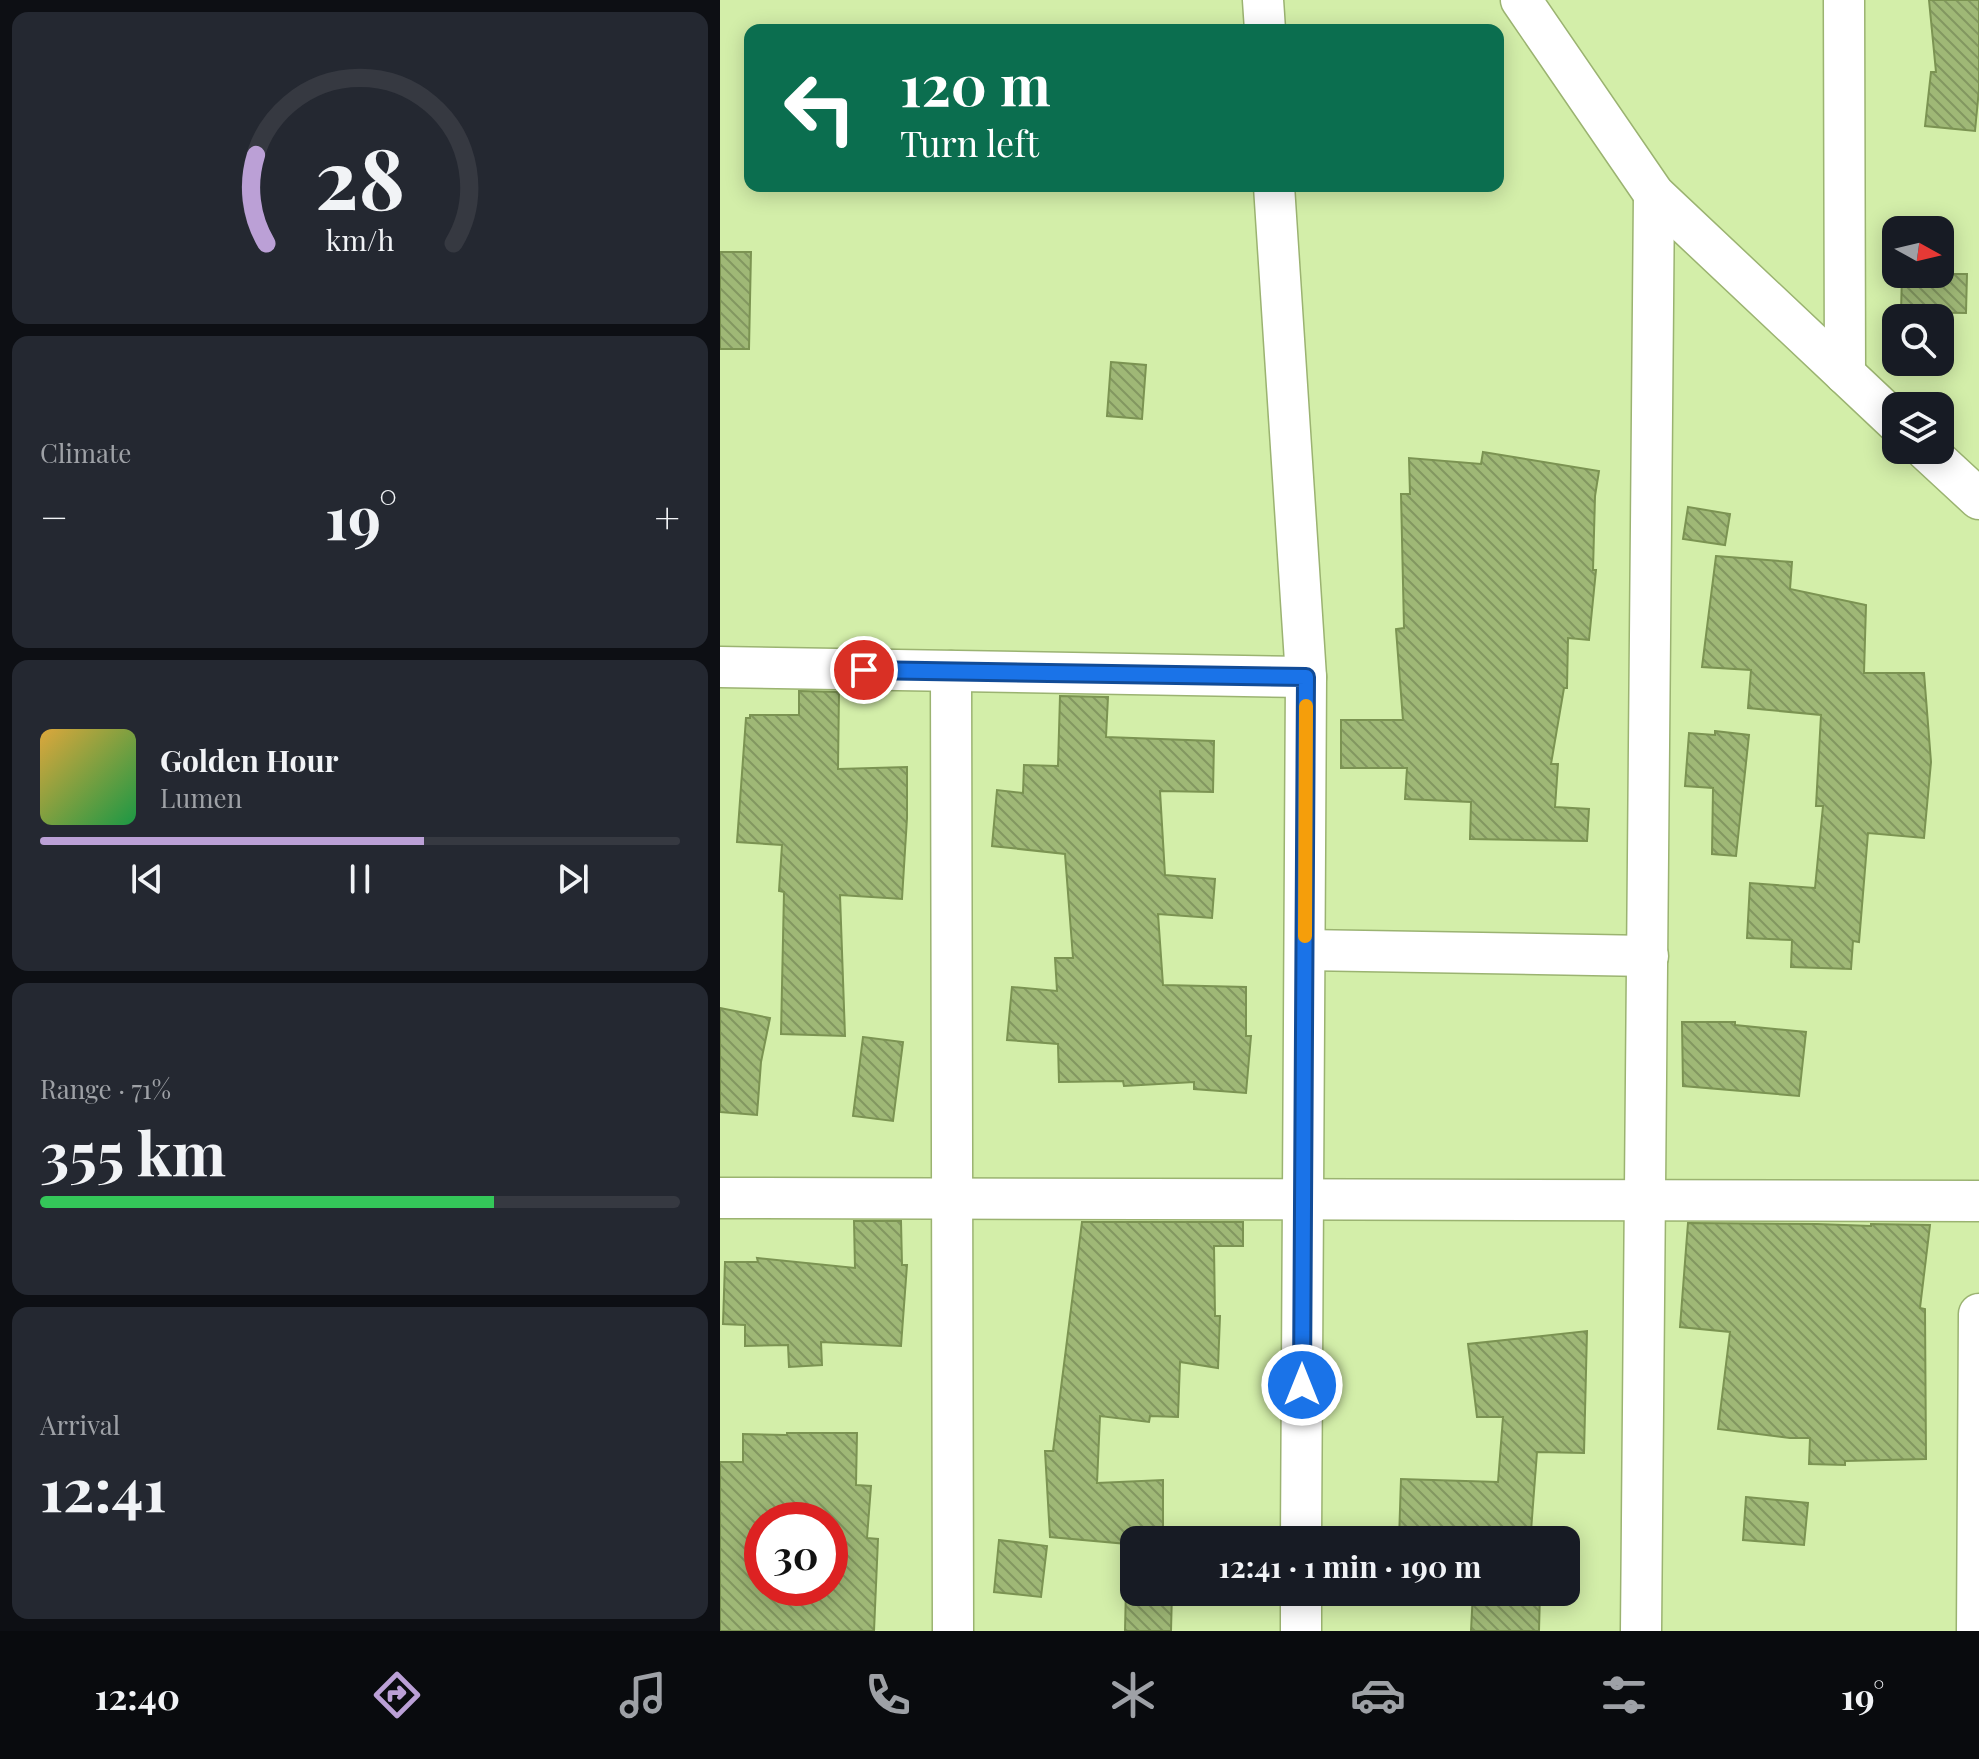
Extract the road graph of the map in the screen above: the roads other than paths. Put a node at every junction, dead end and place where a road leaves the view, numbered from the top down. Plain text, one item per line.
1 (1263, 0) edge
2 (1521, 0) edge
3 (1844, 0) edge
4 (1265, 24) edge
5 (1274, 192) edge
6 (1654, 194) junction
7 (1845, 374) junction
8 (1882, 409) edge
9 (1941, 464) edge
10 (1979, 499) edge
11 (720, 667) edge
12 (951, 671) junction
13 (1306, 677) junction
14 (1305, 950) junction
15 (1648, 956) junction
16 (720, 1198) edge
17 (952, 1198) junction
18 (1303, 1199) junction
19 (1645, 1200) junction
20 (1979, 1201) edge
21 (1979, 1314) edge
22 (1978, 1495) edge
23 (1301, 1526) edge
24 (1301, 1606) edge
25 (953, 1631) edge
26 (1301, 1631) edge
27 (1641, 1631) edge
28 (1977, 1631) edge

1 - 4 street
2 - 6 street
3 - 7 street
5 - 13 street
6 - 7 street
6 - 15 street
7 - 8 street
9 - 10 street
11 - 12 street
12 - 13 street
12 - 17 street
13 - 14 street
14 - 15 street
14 - 18 street
15 - 19 street
16 - 17 street
17 - 18 street
17 - 25 street
18 - 19 street
18 - 23 street
19 - 20 street
19 - 27 street
21 - 22 street
22 - 28 street
24 - 26 street

